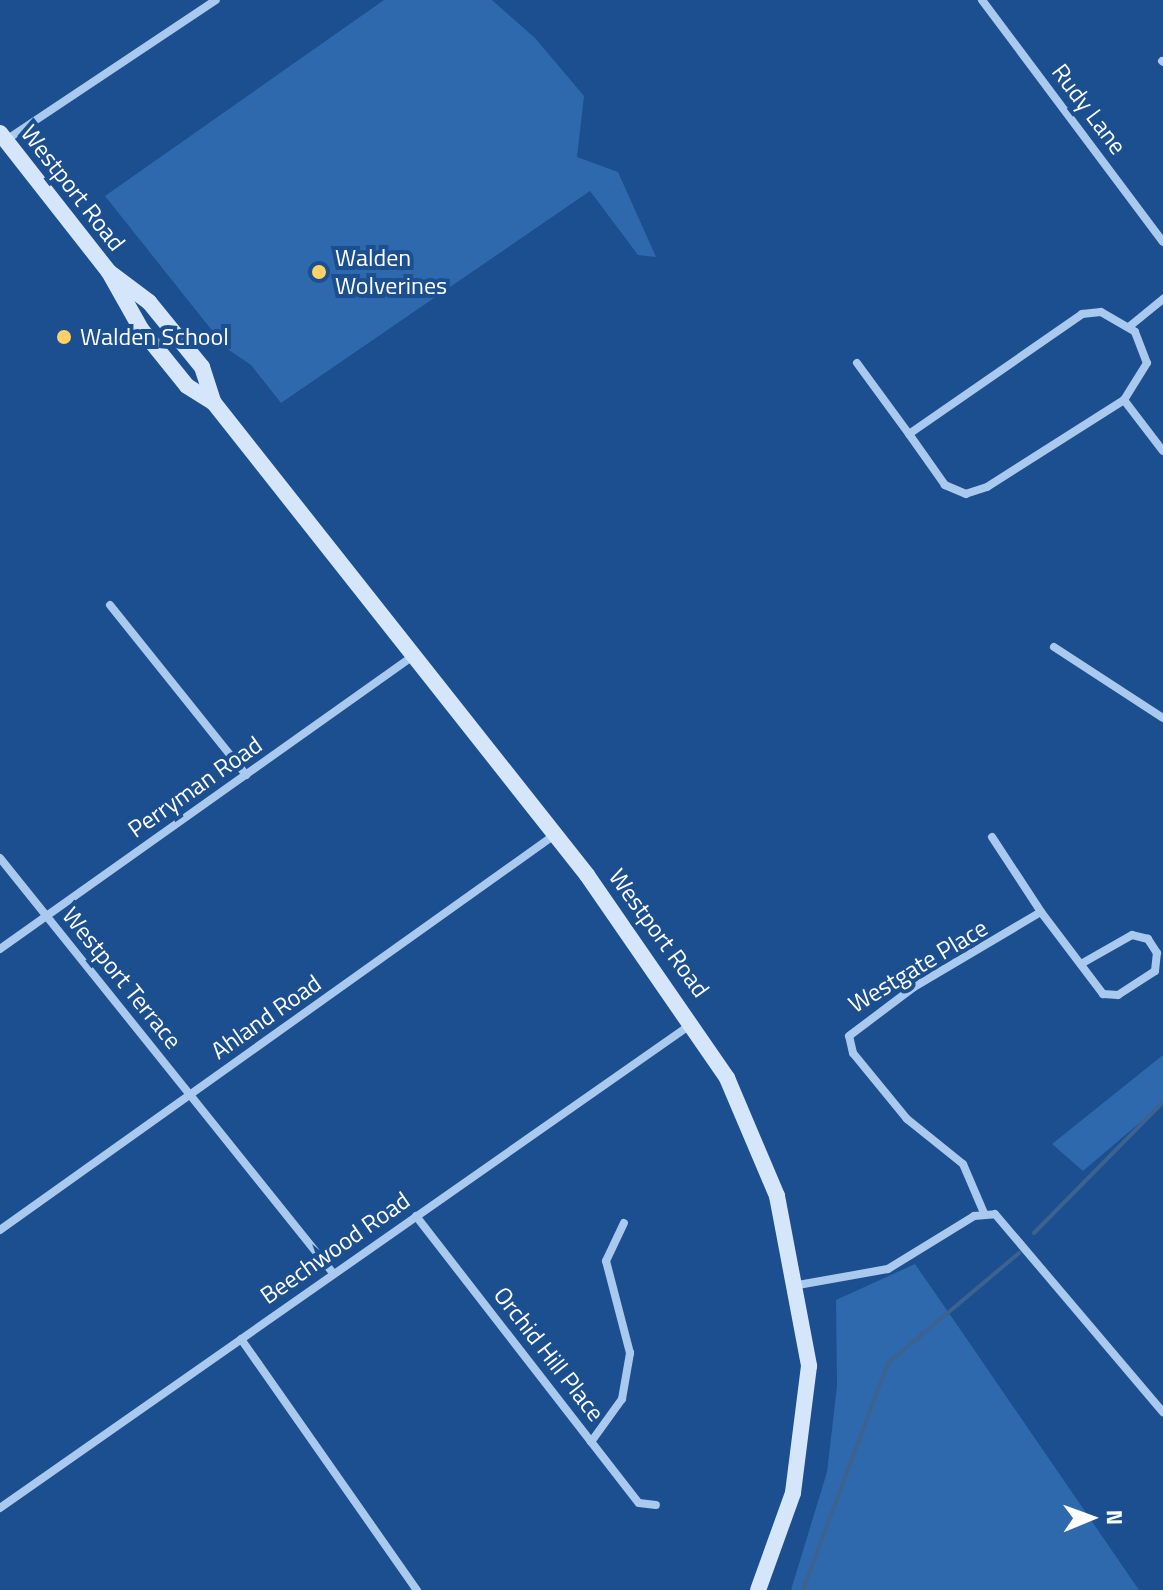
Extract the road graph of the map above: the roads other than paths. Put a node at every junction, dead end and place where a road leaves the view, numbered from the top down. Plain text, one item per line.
1 (216, 0) edge
2 (982, 0) edge
3 (3, 137) edge
4 (1163, 242) edge
5 (109, 272) junction
6 (1163, 299) edge
7 (1130, 326) junction
8 (857, 363) dead end
9 (1124, 400) junction
10 (214, 403) junction
11 (909, 434) junction
12 (1163, 451) edge
13 (110, 605) dead end
14 (1054, 647) dead end
15 (413, 656) junction
16 (1163, 718) edge
17 (246, 775) junction
18 (553, 836) junction
19 (992, 837) dead end
20 (0, 858) edge
21 (1041, 912) junction
22 (47, 917) junction
23 (0, 949) edge
24 (1081, 964) junction
25 (694, 1023) junction
26 (188, 1096) junction
27 (984, 1213) junction
28 (416, 1216) junction
29 (624, 1223) dead end
30 (0, 1230) edge
31 (333, 1273) junction
32 (798, 1285) junction
33 (241, 1339) junction
34 (1163, 1412) edge
35 (591, 1442) junction
36 (656, 1505) dead end
37 (0, 1508) edge
38 (417, 1590) edge
39 (758, 1590) edge

1 - 3 street
2 - 4 street, Rudy Lane
3 - 5 main road, Westport Road
5 - 10 main road, Westport Road
5 - 10 main road, Westport Road
6 - 7 street
7 - 9 street
7 - 11 street
8 - 11 street
9 - 11 street
9 - 12 street
10 - 15 main road, Westport Road
13 - 17 street
14 - 16 street
15 - 17 street, Perryman Road
15 - 18 main road, Westport Road
17 - 22 street, Perryman Road
18 - 25 main road, Westport Road
18 - 26 street, Ahland Road
19 - 21 street
20 - 22 street, Westport Terrace
21 - 24 street
21 - 27 street, Westgate Place
22 - 23 street, Perryman Road
22 - 26 street, Westport Terrace
24 - 24 street
25 - 28 street, Beechwood Road
25 - 32 main road, Westport Road
26 - 30 street, Ahland Road
26 - 31 street, Westport Terrace
27 - 32 street
27 - 34 street
28 - 31 street, Beechwood Road
28 - 35 street, Orchid Hill Place
29 - 35 street
31 - 33 street, Beechwood Road
32 - 39 main road, Westport Road
33 - 37 street, Beechwood Road
33 - 38 street
35 - 36 street, Orchid Hill Place

